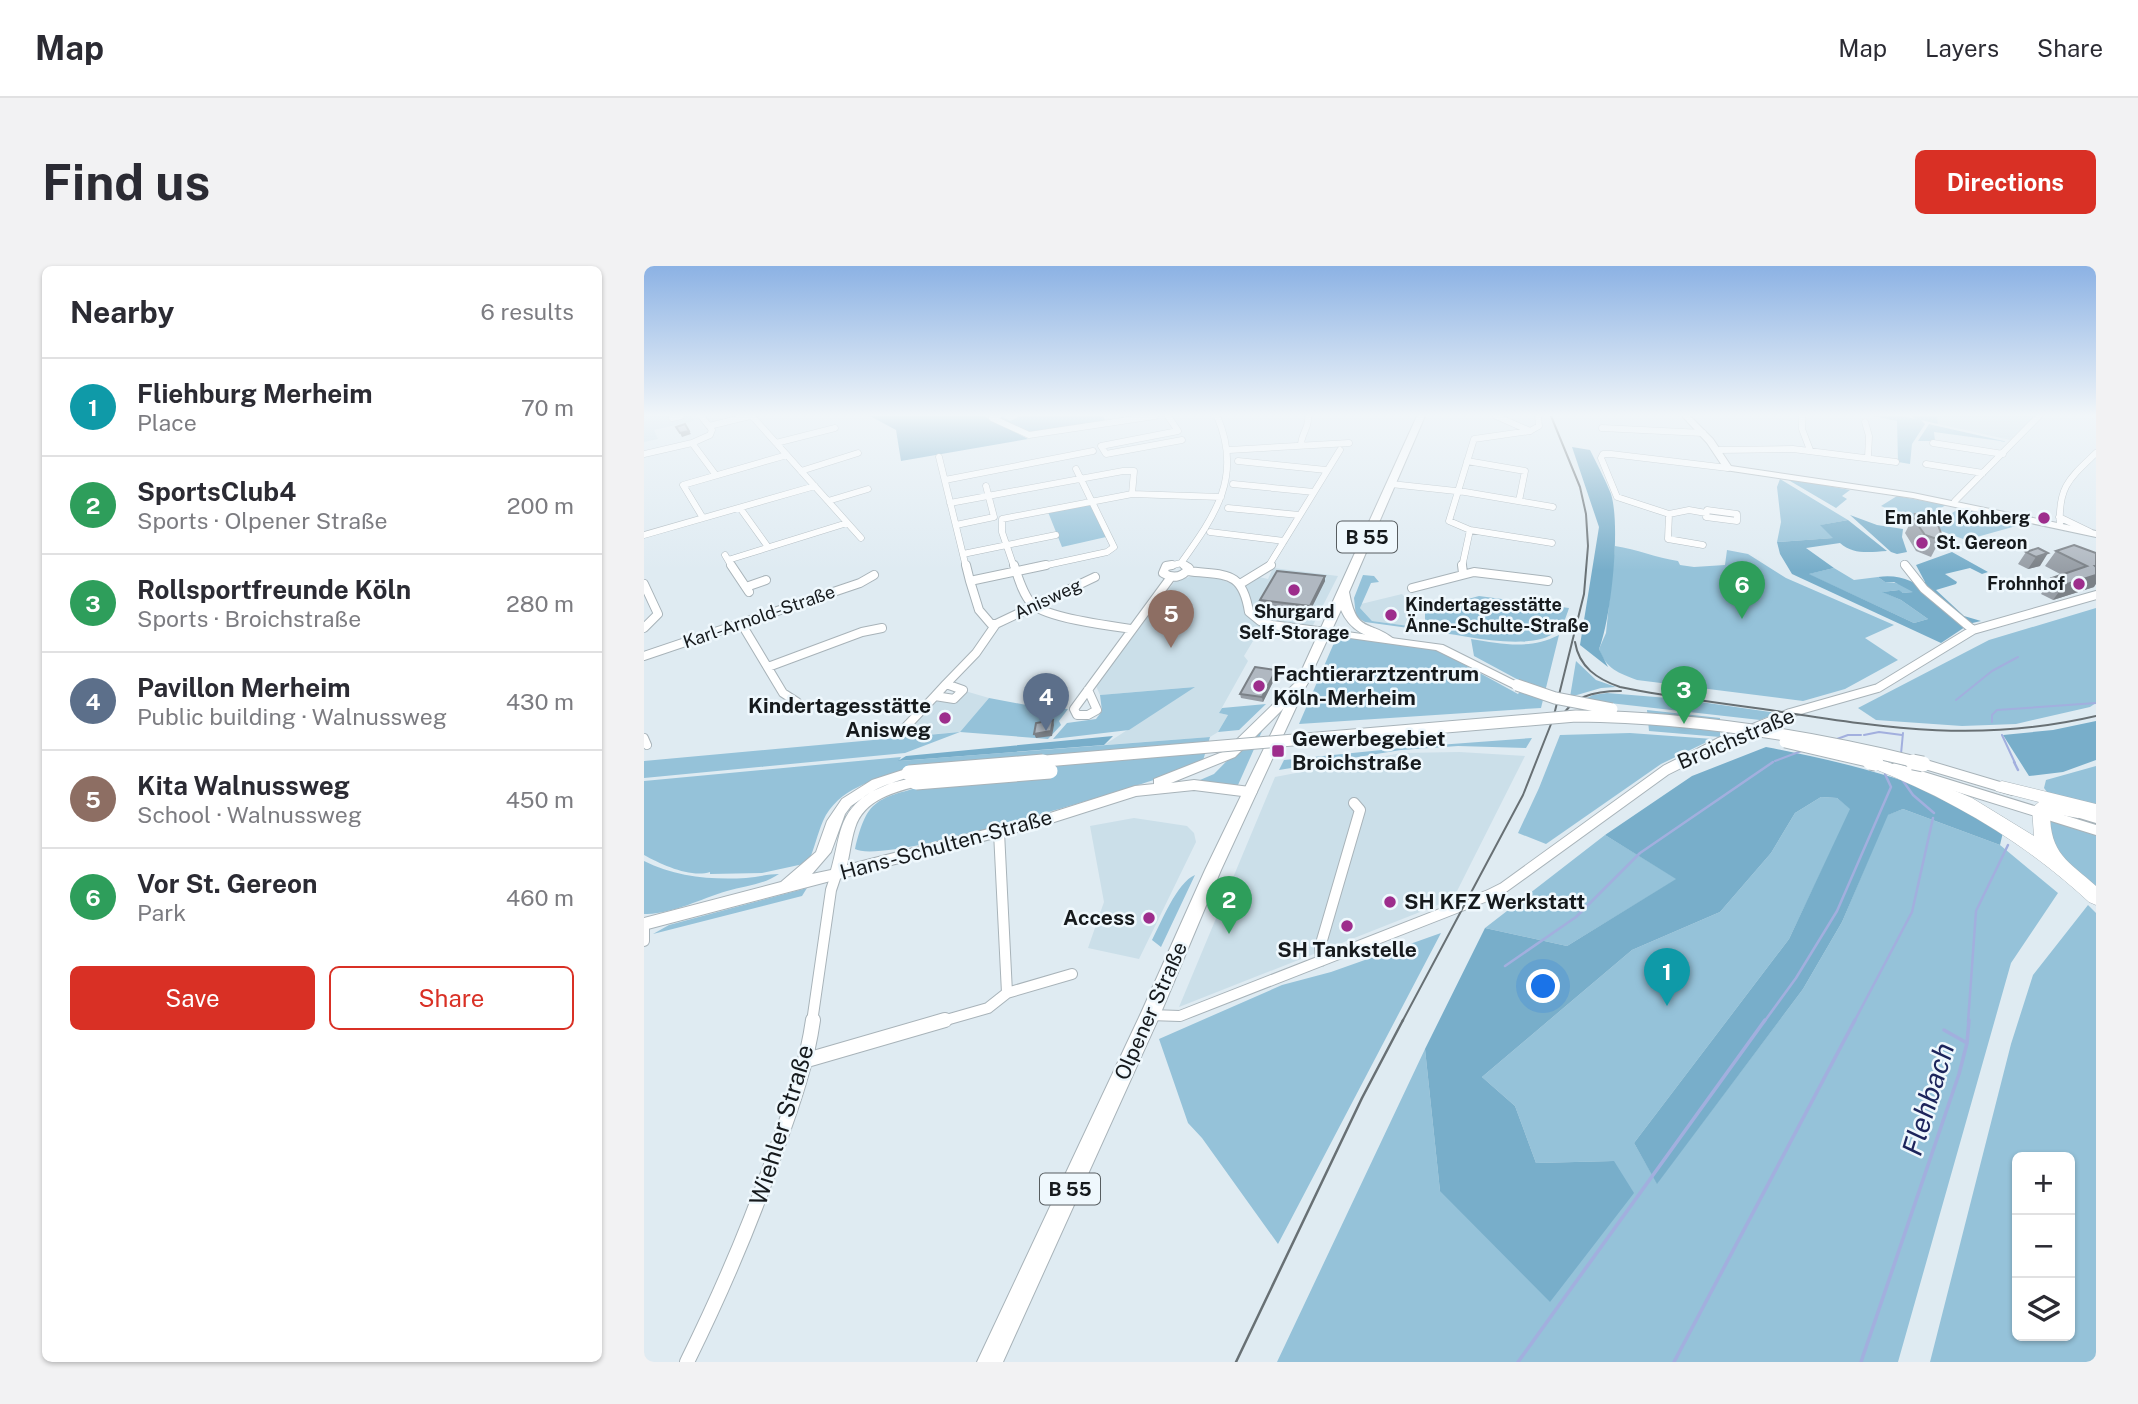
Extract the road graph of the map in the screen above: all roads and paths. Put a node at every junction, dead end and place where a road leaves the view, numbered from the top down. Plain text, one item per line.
1 (710, 467) edge
2 (741, 467) edge
3 (798, 467) edge
4 (813, 467) edge
5 (941, 467) edge
6 (1010, 467) edge
7 (1227, 467) edge
8 (1292, 467) edge
9 (1328, 467) edge
10 (1398, 467) edge
11 (1465, 467) edge
12 (1503, 467) edge
13 (1605, 467) edge
14 (1720, 467) edge
15 (1946, 467) edge
16 (1989, 467) edge
17 (2081, 467) edge
18 (1728, 468) joint
19 (1076, 470) dead end
20 (801, 471) junction
21 (1326, 471) junction
22 (1983, 473) junction
23 (715, 474) junction
24 (1030, 477) dead end
25 (1080, 478) junction
26 (944, 480) junction
27 (1233, 484) dead end
28 (1391, 484) junction
29 (815, 486) junction
30 (986, 486) dead end
31 (1034, 487) junction
32 (868, 489) dead end
33 (1457, 491) junction
34 (1314, 492) junction
35 (1132, 494) junction
36 (989, 495) junction
37 (1221, 497) junction
38 (828, 501) junction
39 (1091, 501) junction
40 (1519, 501) junction
41 (1955, 502) junction
42 (950, 503) junction
43 (1553, 507) dead end
44 (740, 508) junction
45 (1228, 508) dead end
46 (1706, 513) dead end
47 (1669, 514) junction
48 (1299, 515) junction
49 (703, 518) junction
50 (998, 518) junction
51 (2060, 521) junction
52 (847, 523) junction
53 (956, 526) junction
54 (1470, 530) junction
55 (1210, 532) dead end
56 (2093, 533) edge
57 (644, 535) edge
58 (1056, 535) dead end
59 (861, 538) dead end
60 (1284, 541) junction
61 (1552, 543) dead end
62 (1007, 545) junction
63 (1703, 545) dead end
64 (768, 547) junction
65 (963, 554) junction
66 (1181, 563) junction
67 (1904, 564) dead end
68 (1016, 571) junction
69 (1188, 571) junction
70 (1463, 573) junction
71 (874, 575) dead end
72 (1096, 577) dead end
73 (1171, 577) junction
74 (766, 580) dead end
75 (970, 581) junction
76 (1548, 581) dead end
77 (644, 584) edge
78 (1240, 584) junction
79 (1412, 588) dead end
80 (1343, 590) junction
81 (2096, 596) edge
82 (1033, 606) junction
83 (741, 623) junction
84 (996, 624) junction
85 (644, 628) edge
86 (882, 628) dead end
87 (1132, 629) junction
88 (1973, 630) junction
89 (1325, 632) junction
90 (1388, 639) junction
91 (644, 656) edge
92 (768, 667) junction
93 (1302, 683) junction
94 (946, 684) junction
95 (1088, 690) dead end
96 (935, 696) junction
97 (797, 702) dead end
98 (1654, 717) junction
99 (900, 733) dead end
100 (1876, 763) joint
101 (1923, 773) junction
102 (912, 777) junction
103 (2001, 787) joint
104 (1135, 791) junction
105 (1248, 797) junction
106 (1354, 803) dead end
107 (2040, 811) junction
108 (2087, 811) edge
109 (2096, 818) edge
110 (1048, 819) junction
111 (2096, 830) edge
112 (999, 832) junction
113 (844, 844) junction
114 (892, 860) junction
115 (2059, 863) junction
116 (836, 875) junction
117 (780, 890) junction
118 (2096, 897) edge
119 (644, 925) edge
120 (644, 941) edge
121 (1321, 961) junction
122 (1072, 974) dead end
123 (1007, 993) junction
124 (1150, 1015) junction
125 (807, 1060) junction
126 (687, 1362) edge
127 (990, 1362) edge

1 - 23 street
2 - 23 street
3 - 20 street
4 - 20 street
5 - 26 street
6 - 26 street
7 - 37 street
8 - 21 street
9 - 21 street
10 - 28 main road, Olpener Straße / B 55
11 - 33 street
12 - 40 street
13 - 47 street
14 - 18 street
15 - 22 street
16 - 22 street
17 - 51 street
18 - 41 main road
19 - 25 street
20 - 29 street
21 - 34 street
22 - 41 street
23 - 49 street
24 - 31 street
25 - 31 street
25 - 35 street
25 - 39 street
26 - 42 street
27 - 34 street
28 - 33 street
28 - 80 main road, Olpener Straße / B 55
29 - 38 street
29 - 44 street
30 - 36 street
31 - 36 street
32 - 38 street
33 - 40 street
33 - 54 street
34 - 48 street
35 - 37 street
35 - 39 street
36 - 42 street
36 - 50 street
37 - 66 street
38 - 52 street
39 - 50 street
39 - 68 street
40 - 43 street
41 - 51 main road
42 - 53 street
44 - 49 street
44 - 64 street
45 - 48 street
46 - 47 street
47 - 63 street
48 - 60 street
49 - 57 street
50 - 53 street
50 - 62 street
51 - 56 main road
52 - 59 street
52 - 64 street
53 - 65 street
54 - 61 street
54 - 70 street
55 - 60 street
58 - 62 street
60 - 78 street
62 - 65 street
62 - 68 street
64 - 74 street
65 - 75 street
66 - 69 street
66 - 73 street
67 - 88 street
68 - 75 street
68 - 82 street
69 - 73 street
69 - 78 street
70 - 76 street
70 - 79 street
71 - 83 street, Karl-Arnold-Straße
72 - 82 street, Anisweg
73 - 87 street
75 - 84 street
77 - 85 street
78 - 89 street
80 - 89 main road, Olpener Straße / B 55
80 - 90 main road
81 - 88 street, Broichstraße
82 - 84 street, Anisweg
82 - 87 street
83 - 91 street, Karl-Arnold-Straße
83 - 92 street
84 - 94 street, Anisweg
86 - 92 street
87 - 95 street
88 - 121 street, Broichstraße
89 - 90 main road
89 - 93 main road, Olpener Straße / B 55
90 - 98 main road, bridge
92 - 97 street
93 - 104 main road
93 - 105 main road, Olpener Straße / B 55
94 - 96 street, Anisweg
94 - 96 street
96 - 99 street, Anisweg
98 - 101 main road, bridge
98 - 102 main road, bridge
100 - 101 highway
100 - 102 main road, bridge
101 - 103 main road
101 - 107 main road
101 - 115 highway
102 - 113 main road
102 - 117 main road
103 - 108 highway
104 - 105 main road, Hans-Schulten-Straße
104 - 110 main road, Hans-Schulten-Straße
105 - 110 main road
105 - 124 main road, Olpener Straße / B 55
106 - 121 street
107 - 108 highway
107 - 111 main road
107 - 115 highway
108 - 109 main road
110 - 112 main road, Hans-Schulten-Straße
112 - 114 main road, Hans-Schulten-Straße
112 - 123 street
113 - 114 main road
113 - 116 main road
114 - 116 main road, Hans-Schulten-Straße
115 - 118 highway
116 - 117 main road, Hans-Schulten-Straße
116 - 125 street, Wiehler Straße
117 - 119 main road, Hans-Schulten-Straße
119 - 120 street
121 - 124 street, Broichstraße
122 - 123 street
123 - 125 street
124 - 127 main road, Olpener Straße / B 55
125 - 126 street, Wiehler Straße

